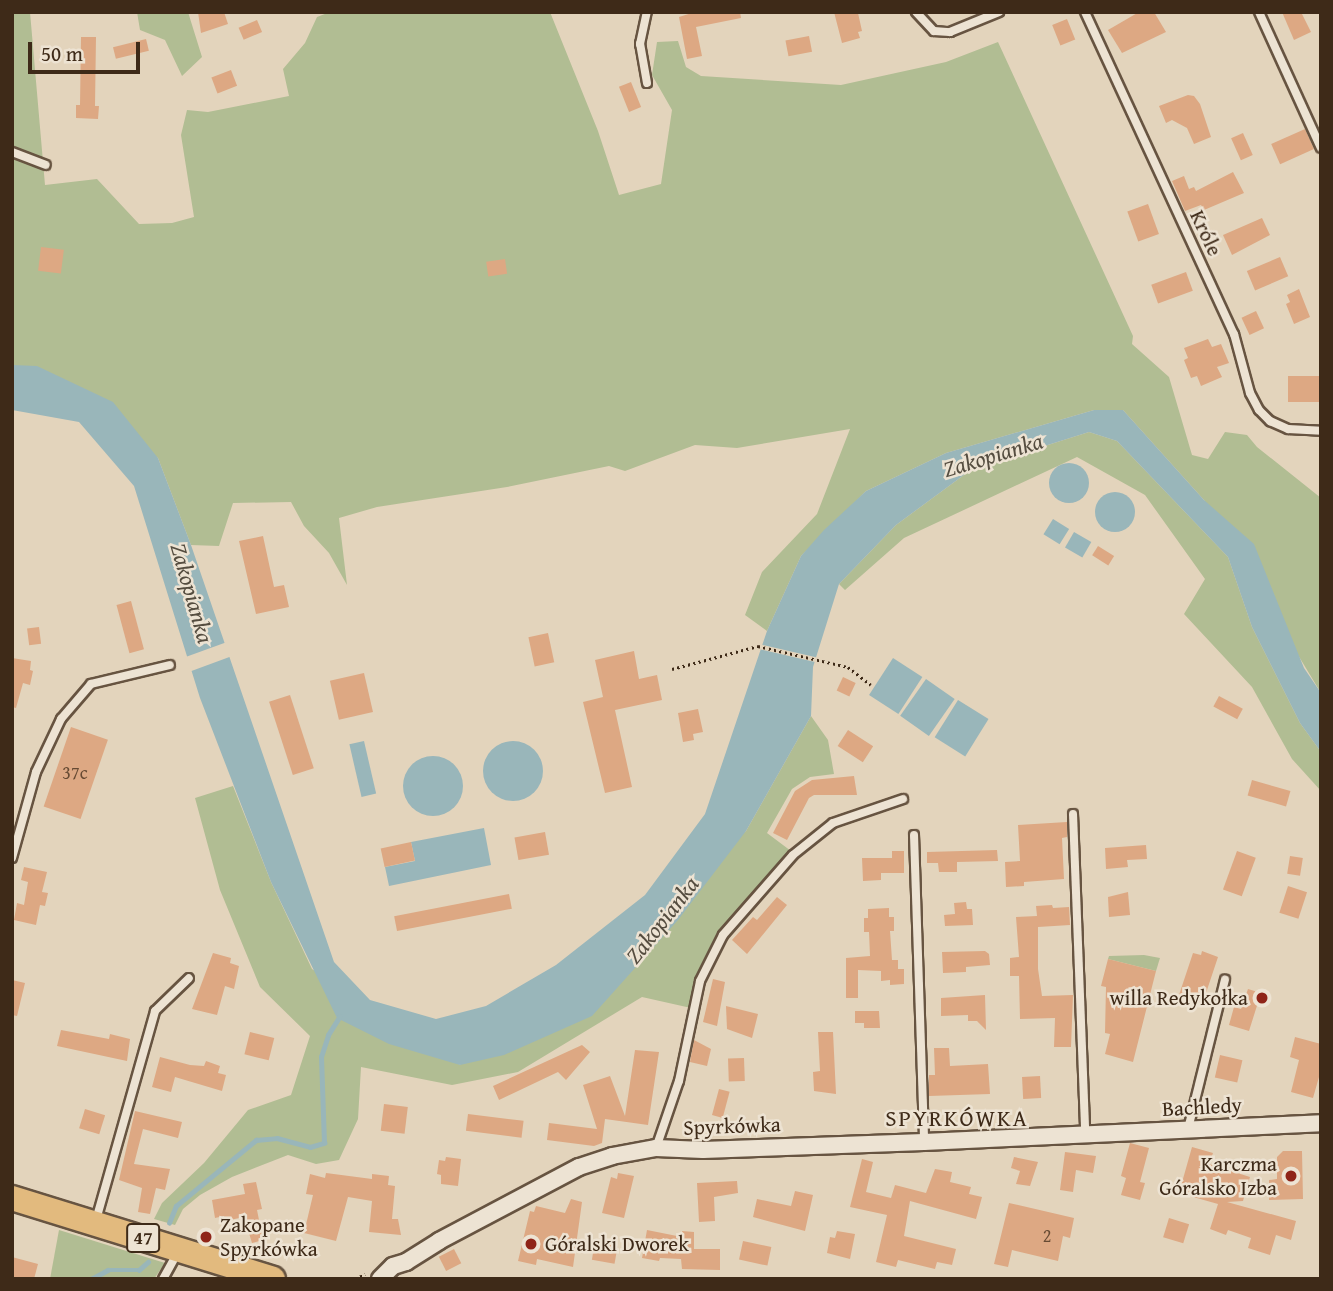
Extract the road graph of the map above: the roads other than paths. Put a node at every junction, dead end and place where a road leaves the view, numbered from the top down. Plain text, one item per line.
1 (647, 12) edge
2 (916, 12) edge
3 (999, 12) edge
4 (1085, 12) edge
5 (1259, 12) edge
6 (647, 83) dead end
7 (1321, 148) edge
8 (12, 152) edge
9 (46, 165) dead end
10 (1321, 431) edge
11 (170, 665) dead end
12 (903, 799) dead end
13 (1073, 814) dead end
14 (914, 835) dead end
15 (12, 858) edge
16 (189, 978) dead end
17 (1225, 979) dead end
18 (1321, 1123) edge
19 (1188, 1129) junction
20 (1085, 1133) junction
21 (924, 1142) junction
22 (656, 1148) junction
23 (13, 1200) edge
24 (95, 1223) junction
25 (179, 1249) junction
26 (406, 1262) junction
27 (165, 1277) edge
28 (273, 1279) edge
29 (380, 1279) edge
30 (397, 1279) edge

1 - 6 lane
2 - 3 lane
4 - 10 lane, Króle
5 - 7 lane
8 - 9 lane
11 - 15 lane
12 - 22 lane
13 - 20 lane
14 - 21 lane
16 - 24 lane
17 - 19 lane
18 - 19 street, Bachledy
19 - 20 street, Bachledy
20 - 21 street, Spyrkówka
21 - 22 street, Spyrkówka
22 - 26 street, Spyrkówka
23 - 24 main road, 47
24 - 25 main road, 47
25 - 27 lane
25 - 28 main road, 47
26 - 29 street, Spyrkówka
26 - 30 street, Spyrkówka

